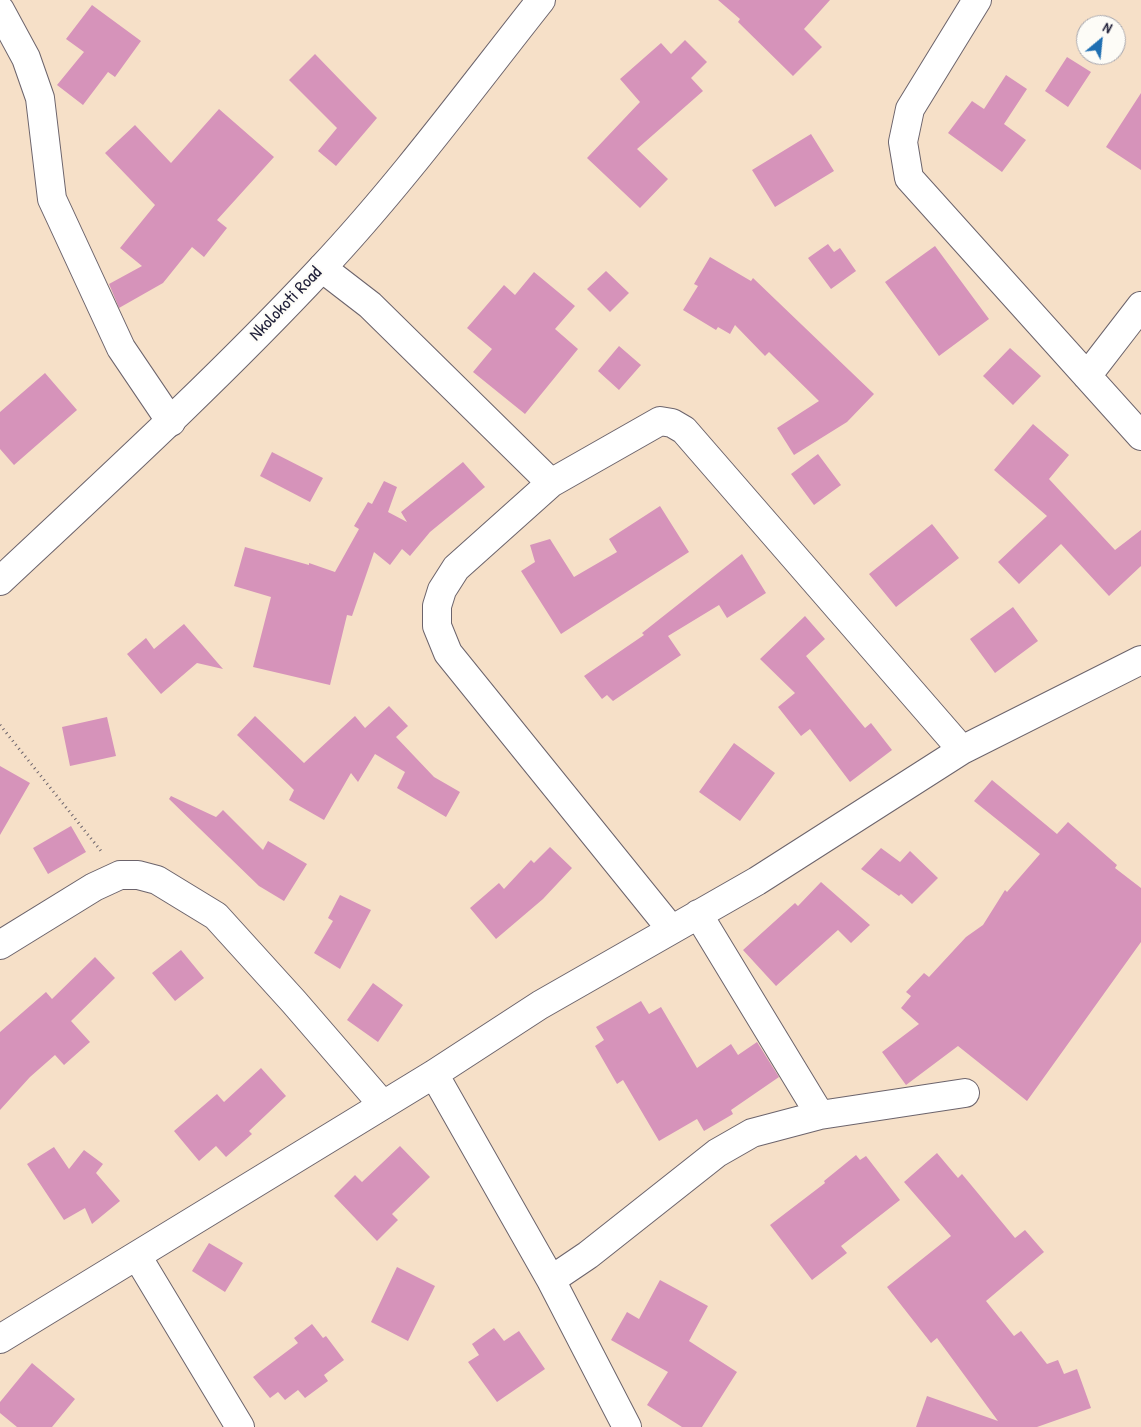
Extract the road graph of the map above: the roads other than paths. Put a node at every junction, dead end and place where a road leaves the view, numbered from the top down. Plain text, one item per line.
1 (6, 0) edge
2 (541, 0) edge
3 (977, 0) edge
4 (0, 5) edge
5 (0, 10) edge
6 (322, 268) junction
7 (1141, 306) edge
8 (1088, 376) junction
9 (170, 422) junction
10 (1141, 436) edge
11 (551, 482) junction
12 (0, 581) edge
13 (1141, 660) edge
14 (962, 750) junction
15 (698, 914) junction
16 (671, 929) junction
17 (0, 945) edge
18 (434, 1074) junction
19 (965, 1093) dead end
20 (383, 1105) junction
21 (820, 1115) junction
22 (137, 1256) junction
23 (552, 1280) junction
24 (0, 1339) edge
25 (240, 1427) edge
26 (627, 1427) edge

1 - 4 street
2 - 6 street, Nkolokoti Road
3 - 8 street
5 - 9 street
6 - 9 street, Nkolokoti Road
6 - 11 street
7 - 8 street
8 - 10 street
9 - 12 street, Nkolokoti Road
11 - 14 street
11 - 16 street
13 - 14 street
14 - 15 street
15 - 16 street
15 - 21 street
16 - 18 street
17 - 20 street
18 - 20 street
18 - 23 street
19 - 21 street
20 - 22 street
21 - 23 street
22 - 24 street
22 - 25 street
23 - 26 street

